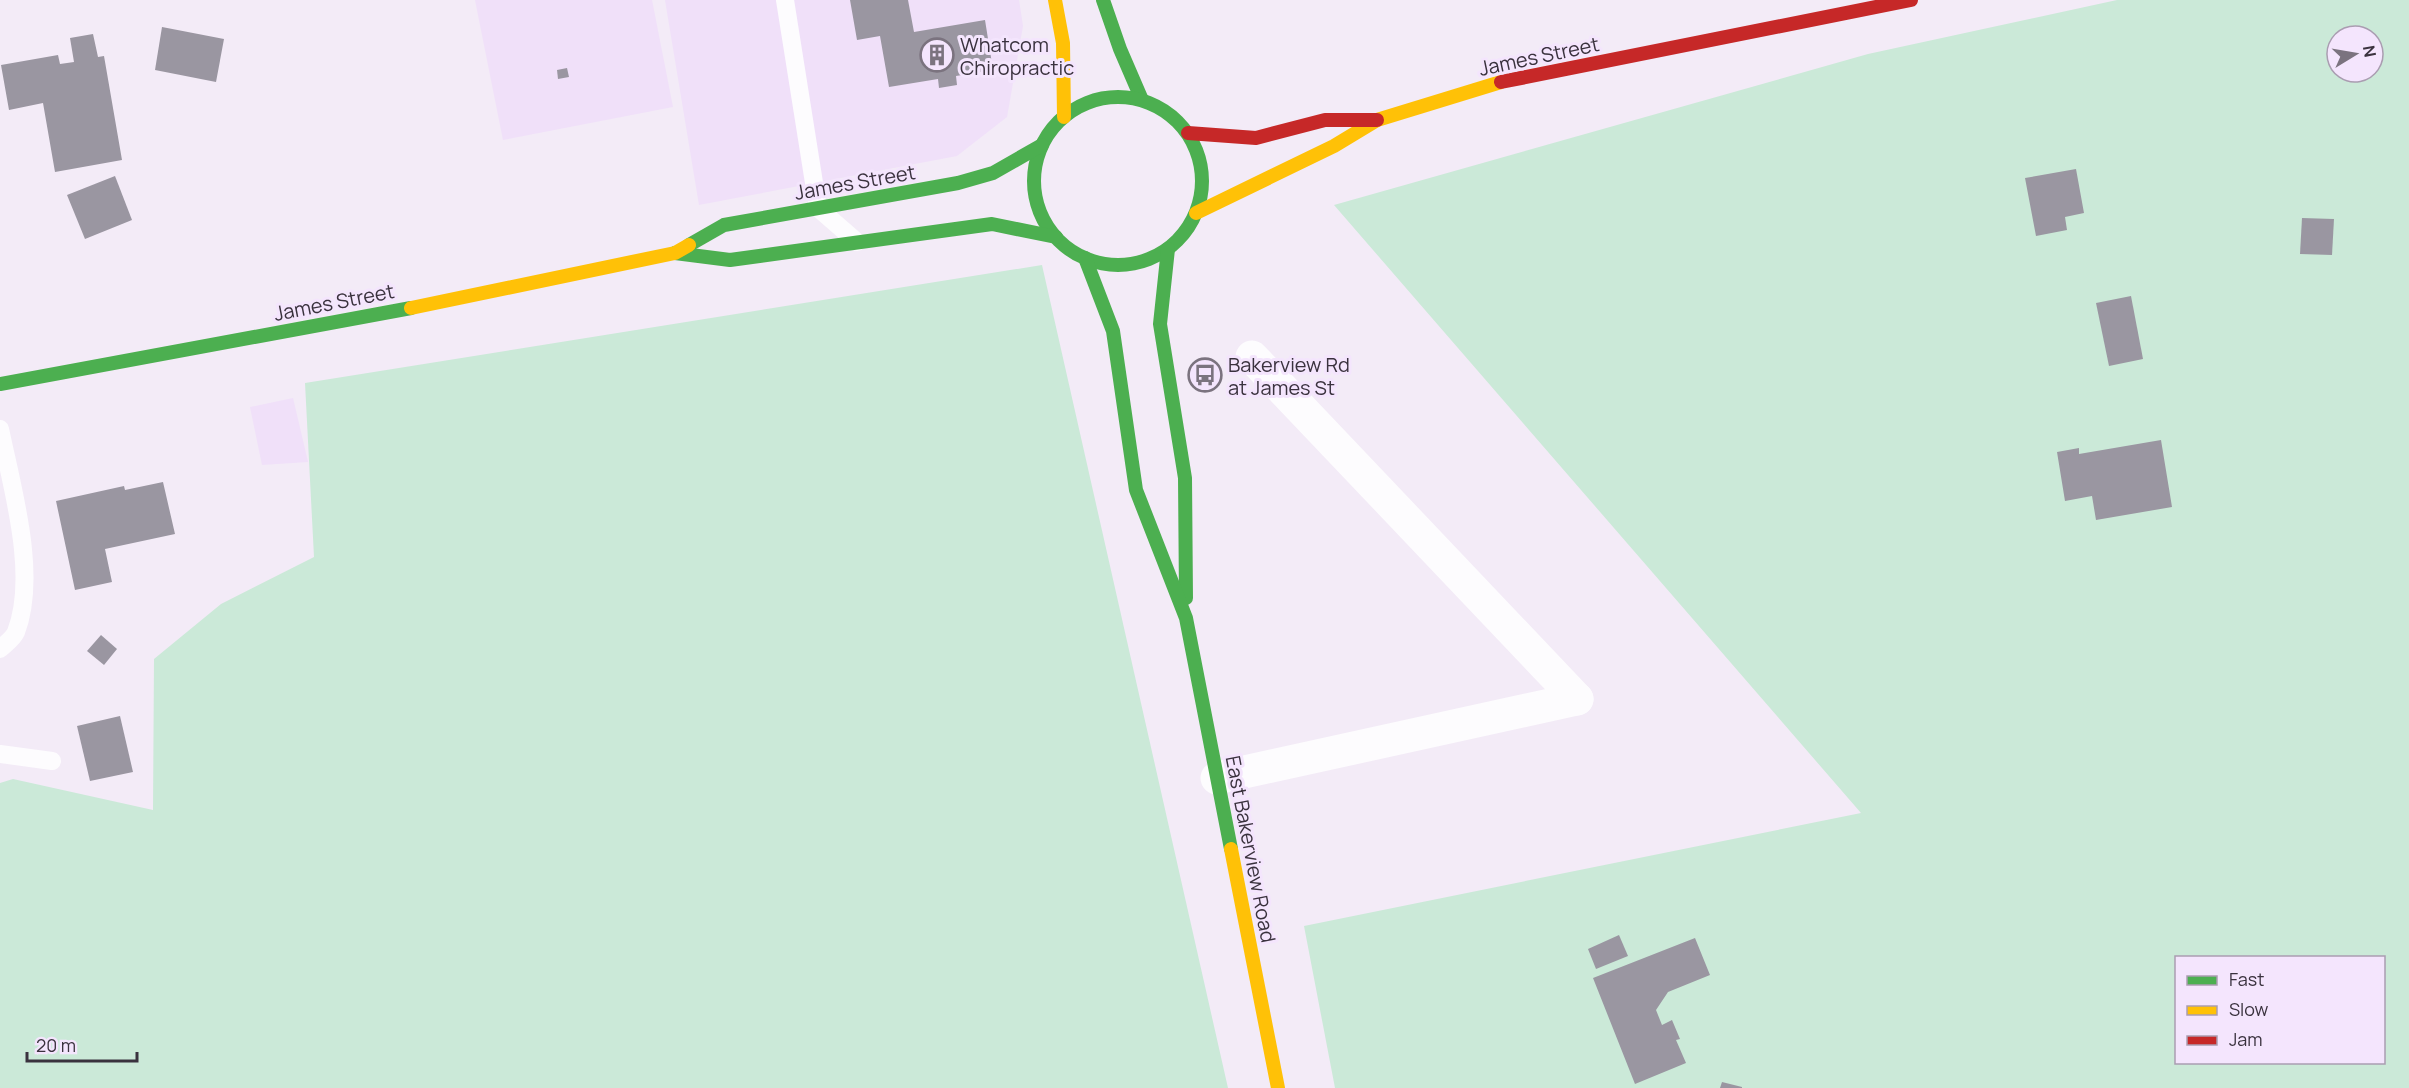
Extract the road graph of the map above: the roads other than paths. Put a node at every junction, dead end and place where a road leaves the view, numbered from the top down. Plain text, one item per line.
1 (785, 0) edge
2 (1056, 0) edge
3 (1103, 0) edge
4 (1911, 0) edge
5 (1142, 100) junction
6 (1064, 117) junction
7 (1377, 120) junction
8 (1188, 133) junction
9 (1042, 145) junction
10 (818, 208) junction
11 (1196, 213) junction
12 (1056, 237) junction
13 (857, 243) junction
14 (1168, 249) junction
15 (675, 253) junction
16 (1085, 258) junction
17 (1252, 357) dead end
18 (0, 384) edge
19 (0, 429) edge
20 (1186, 618) junction
21 (0, 649) edge
22 (0, 754) edge
23 (52, 760) dead end
24 (1217, 778) junction
25 (1278, 1088) edge

1 - 10 lane
2 - 6 main road
3 - 5 main road
4 - 7 main road, James Street
5 - 6 main road
5 - 8 main road
6 - 9 main road
7 - 8 main road
7 - 11 main road, James Street
8 - 11 main road
9 - 10 main road, James Street
9 - 12 main road
10 - 13 lane
10 - 15 main road, James Street
11 - 14 main road
12 - 13 main road, James Street
12 - 16 main road
13 - 15 main road, James Street
14 - 16 main road
14 - 20 main road, East Bakerview Road
15 - 18 main road, James Street
16 - 20 main road, East Bakerview Road
17 - 24 street
19 - 21 lane
20 - 24 main road, East Bakerview Road
22 - 23 lane
24 - 25 main road, East Bakerview Road

